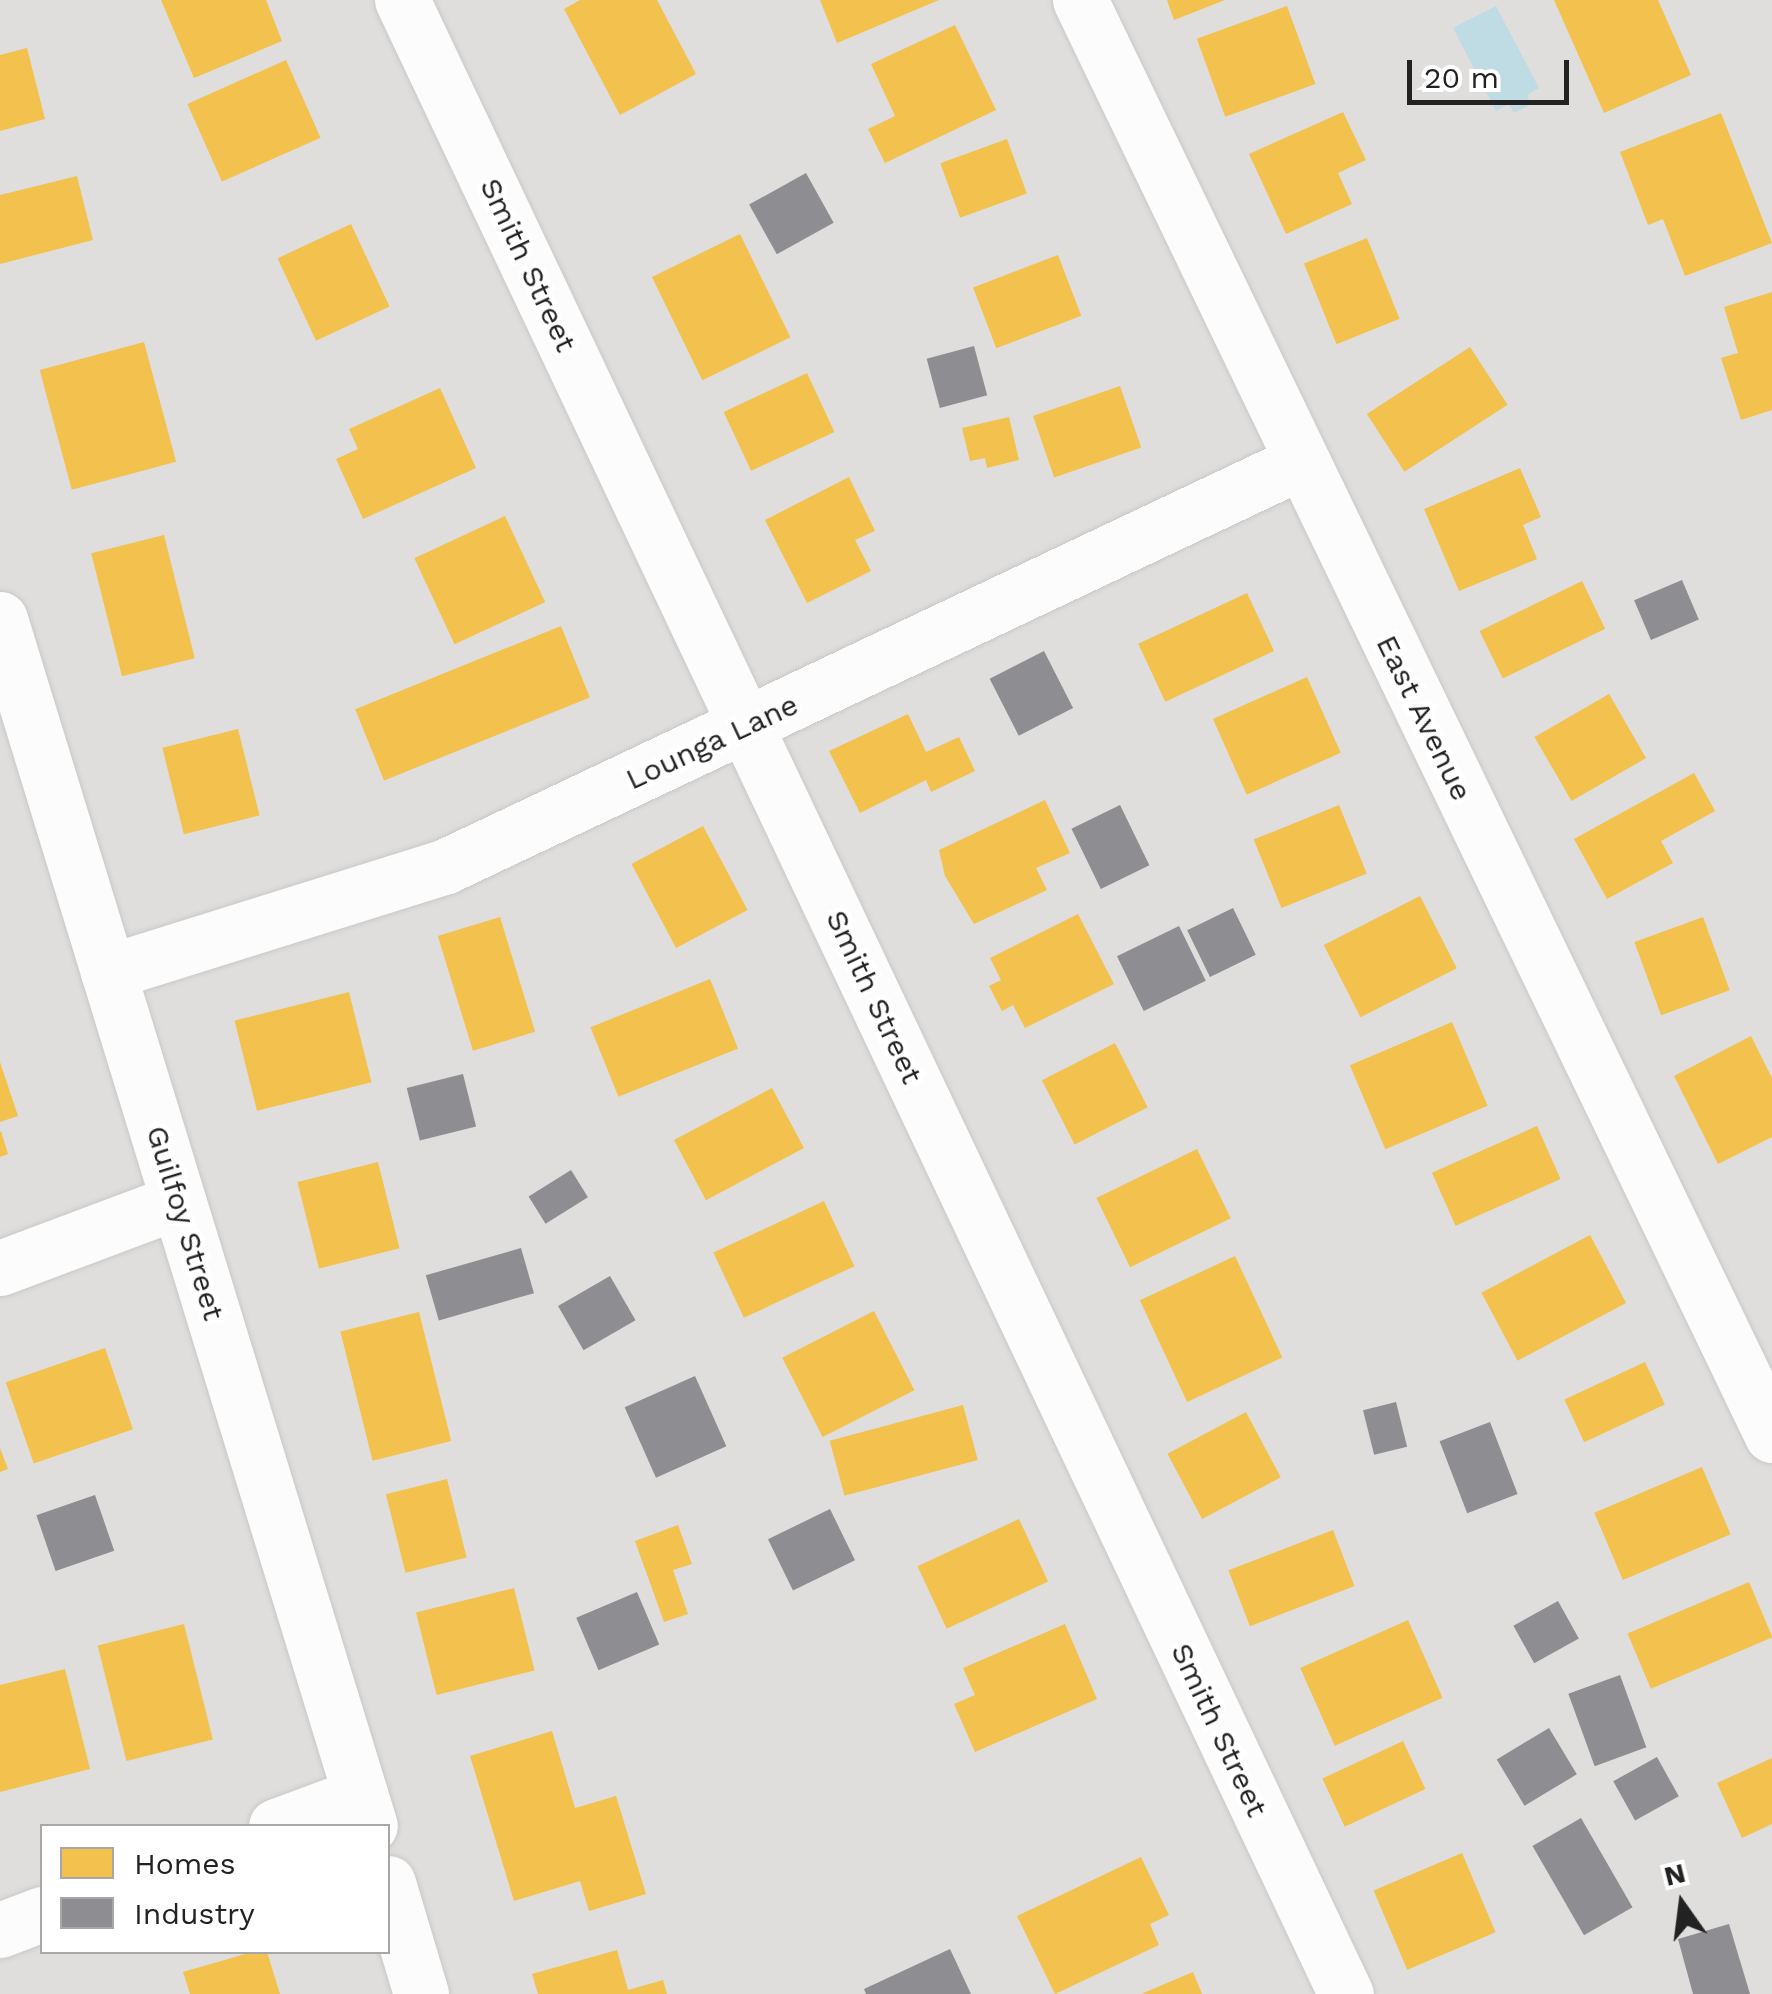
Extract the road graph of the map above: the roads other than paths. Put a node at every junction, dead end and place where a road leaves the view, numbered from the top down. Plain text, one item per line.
1 (402, 0) edge
2 (1080, 0) edge
3 (1298, 463) junction
4 (0, 619) edge
5 (747, 726) junction
6 (108, 972) junction
7 (178, 1201) junction
8 (0, 1268) edge
9 (1772, 1435) edge
10 (365, 1810) edge
11 (287, 1824) edge
12 (390, 1890) edge
13 (40, 1915) edge
14 (0, 1930) edge
15 (422, 1994) edge
16 (1346, 1994) edge

1 - 5 street, Smith Street
2 - 3 street, East Avenue
3 - 5 street, Lounga Lane
3 - 9 street, East Avenue
4 - 6 street, Guilfoy Street
5 - 6 street, Lounga Lane
5 - 16 street, Smith Street
6 - 7 street, Guilfoy Street
7 - 8 street
7 - 10 street, Guilfoy Street
10 - 11 street
12 - 15 street
13 - 14 street

